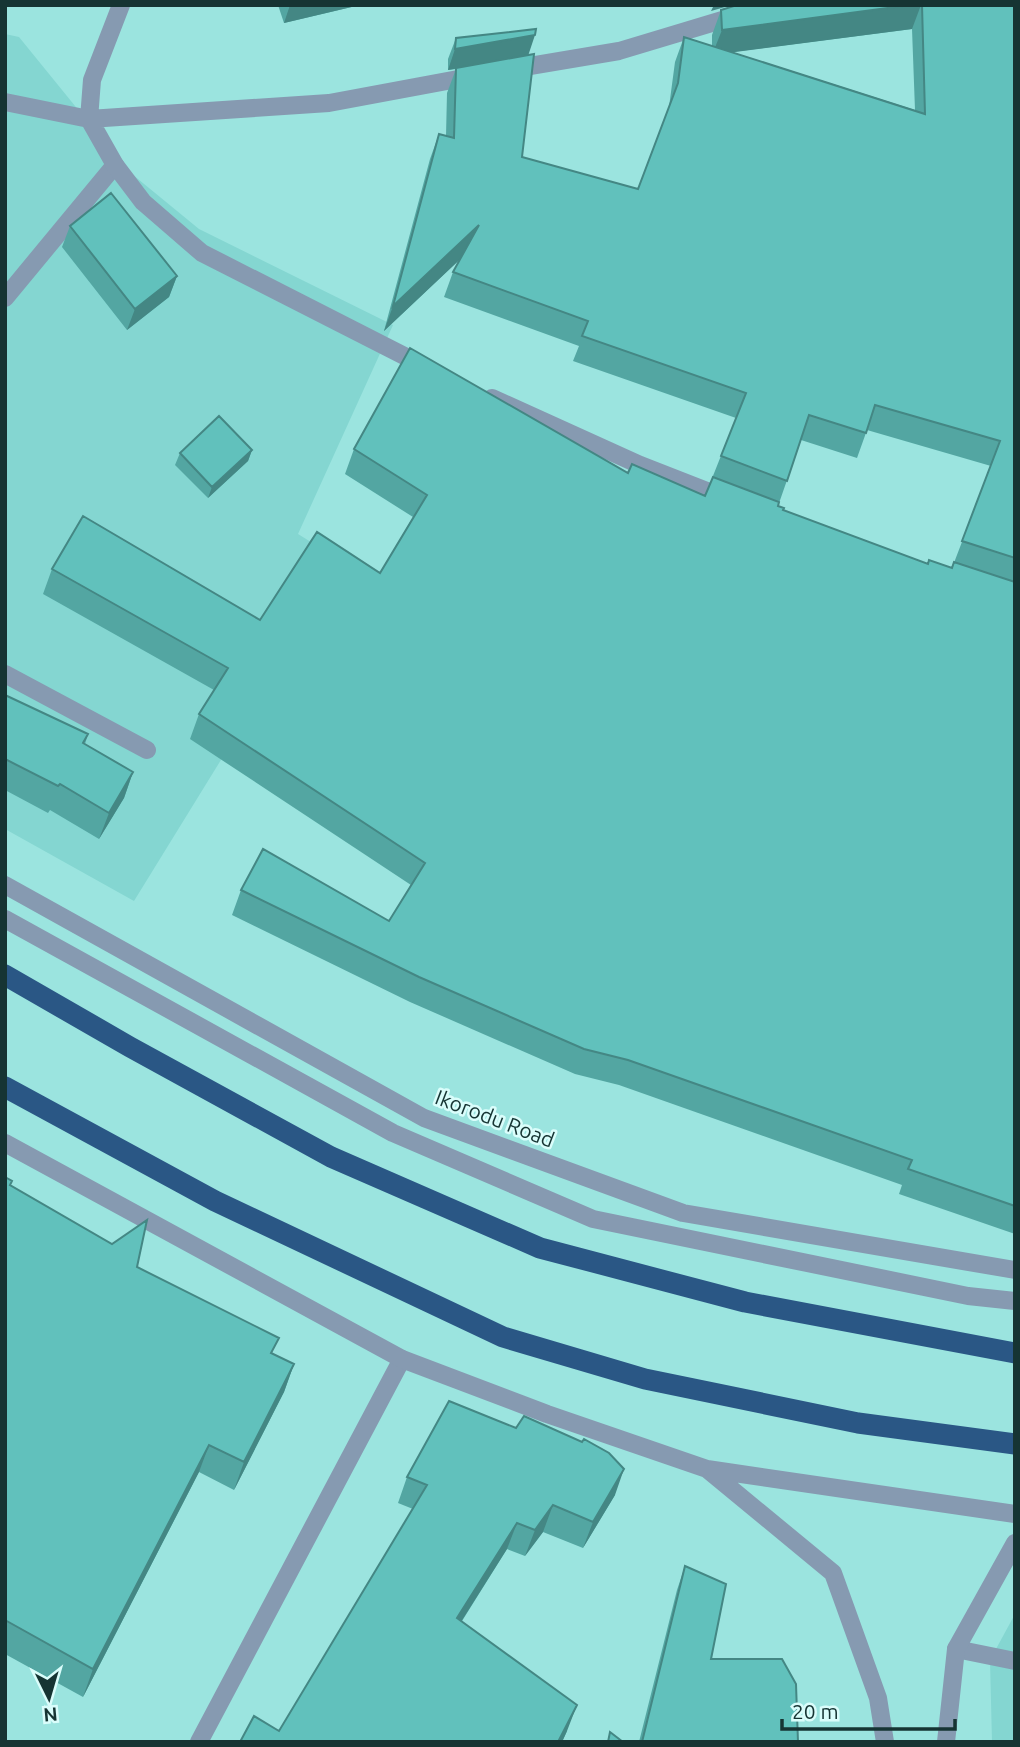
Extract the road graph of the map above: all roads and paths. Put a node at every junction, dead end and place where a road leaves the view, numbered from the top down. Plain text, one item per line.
1 (121, 5) edge
2 (772, 5) edge
3 (5, 102) edge
4 (89, 120) junction
5 (116, 166) junction
6 (11, 282) edge
7 (5, 298) edge
8 (445, 376) edge
9 (482, 393) edge
10 (739, 503) edge
11 (5, 674) edge
12 (147, 750) dead end
13 (5, 885) edge
14 (5, 919) edge
15 (5, 975) edge
16 (5, 1087) edge
17 (5, 1143) edge
18 (1015, 1270) edge
19 (1015, 1301) edge
20 (1015, 1353) edge
21 (402, 1359) junction
22 (1015, 1444) edge
23 (707, 1469) junction
24 (1015, 1514) edge
25 (1015, 1543) edge
26 (956, 1649) junction
27 (1015, 1661) edge
28 (199, 1742) edge
29 (885, 1742) edge
30 (946, 1742) edge

1 - 4 street
2 - 4 street
3 - 4 street
4 - 5 street
5 - 6 street
5 - 8 street
6 - 7 street
9 - 10 street
11 - 12 street
13 - 18 street, Ikorodu Road
14 - 19 street
15 - 20 highway
16 - 22 highway
17 - 21 street
21 - 23 street
21 - 28 street
23 - 24 street
23 - 29 street
25 - 26 street
26 - 27 street
26 - 30 street

